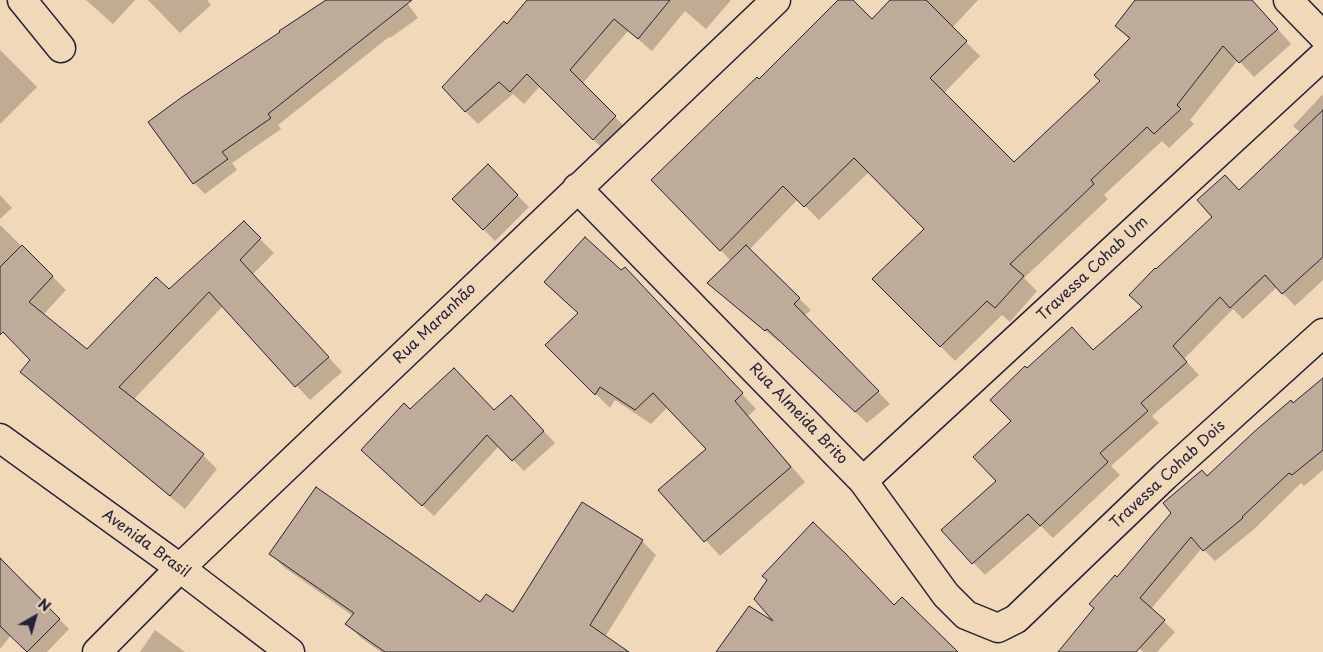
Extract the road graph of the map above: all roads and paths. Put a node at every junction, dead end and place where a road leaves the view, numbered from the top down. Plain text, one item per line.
1 (22, 0) edge
2 (776, 0) edge
3 (1288, 0) edge
4 (1323, 36) edge
5 (61, 48) dead end
6 (1323, 56) edge
7 (577, 188) junction
8 (1323, 333) edge
9 (0, 438) edge
10 (863, 481) junction
11 (180, 568) junction
12 (1016, 619) joint
13 (97, 652) edge
14 (290, 652) edge

1 - 5 street
2 - 7 street, Rua Maranhão
3 - 4 street
6 - 10 street, Travessa Cohab Um
7 - 10 street, Rua Almeida Brito
7 - 11 street, Rua Maranhão
8 - 12 street, Travessa Cohab Dois
9 - 11 street, Avenida Brasil
10 - 12 street, Rua Almeida Brito
11 - 13 street, Rua Maranhão
11 - 14 street, Avenida Brasil

